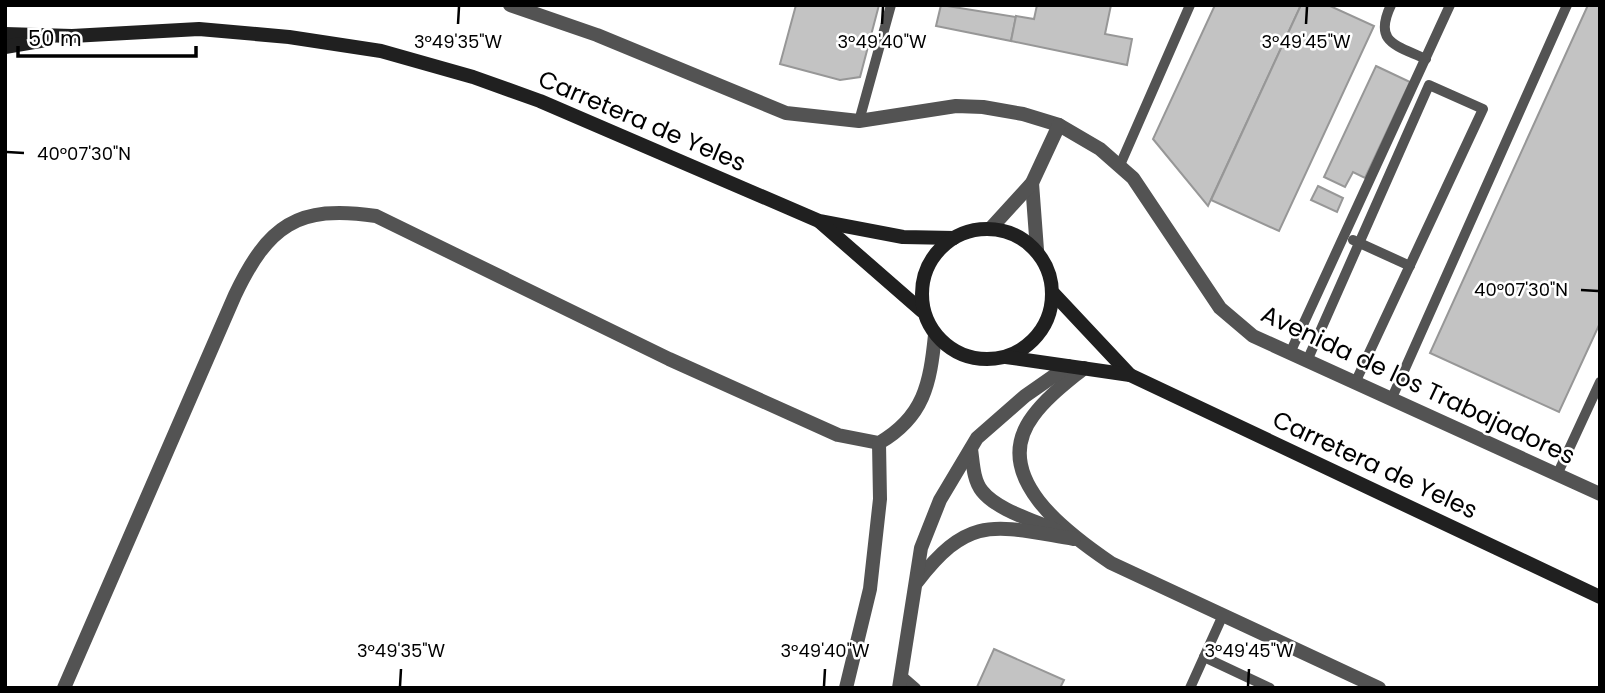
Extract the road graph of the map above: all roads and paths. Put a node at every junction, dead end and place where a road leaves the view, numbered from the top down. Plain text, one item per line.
1 (510, 5) edge
2 (891, 5) edge
3 (1190, 5) edge
4 (1391, 5) edge
5 (1450, 5) edge
6 (1567, 5) edge
7 (5, 32) edge
8 (72, 36) junction
9 (5, 47) edge
10 (1426, 59) junction
11 (859, 121) junction
12 (1059, 125) junction
13 (1120, 164) junction
14 (1032, 183) junction
15 (819, 221) junction
16 (991, 228) junction
17 (1344, 237) junction
18 (954, 238) junction
19 (1359, 243) junction
20 (1037, 250) junction
21 (1410, 266) junction
22 (1054, 294) junction
23 (922, 311) junction
24 (935, 335) junction
25 (1290, 353) junction
26 (1006, 357) junction
27 (1307, 361) junction
28 (1068, 366) junction
29 (1084, 368) junction
30 (1130, 375) junction
31 (1600, 382) edge
32 (1355, 383) junction
33 (1391, 400) junction
34 (879, 443) junction
35 (971, 449) junction
36 (1558, 475) junction
37 (1600, 494) edge
38 (1075, 539) junction
39 (916, 583) junction
40 (1600, 597) edge
41 (1223, 615) junction
42 (1204, 657) junction
43 (900, 681) edge
44 (64, 688) edge
45 (846, 688) edge
46 (916, 688) edge
47 (1190, 688) edge
48 (1270, 688) edge
49 (1380, 688) edge

1 - 11 street, Avenida de los Trabajadores
2 - 11 lane
3 - 13 lane
4 - 10 lane
5 - 10 lane
6 - 33 lane
7 - 8 main road, Carretera de Yeles
8 - 9 main road, Carretera de Yeles
8 - 15 main road, Carretera de Yeles
10 - 17 lane
11 - 12 street, Avenida de los Trabajadores
12 - 13 street, Avenida de los Trabajadores
12 - 14 street
13 - 25 street, Avenida de los Trabajadores
14 - 16 street
14 - 20 street
15 - 18 main road, Carretera de Yeles
15 - 23 main road, Carretera de Yeles
16 - 18 main road
16 - 20 main road
17 - 19 lane
17 - 25 lane
18 - 23 main road
19 - 21 lane
19 - 21 lane
19 - 27 lane
20 - 22 main road
21 - 32 lane
22 - 26 main road
22 - 30 main road, Carretera de Yeles
23 - 24 main road
24 - 26 main road
24 - 34 street
25 - 27 street, Avenida de los Trabajadores
26 - 28 main road, Carretera de Yeles
27 - 32 street, Avenida de los Trabajadores
28 - 29 main road, Carretera de Yeles
28 - 35 street
29 - 30 main road, Carretera de Yeles
29 - 38 street
30 - 40 main road, Carretera de Yeles
31 - 36 lane
32 - 33 street, Avenida de los Trabajadores
33 - 36 street, Avenida de los Trabajadores
34 - 44 street
34 - 45 street
35 - 38 street
35 - 39 street
36 - 37 street, Avenida de los Trabajadores
38 - 39 street
38 - 41 street
39 - 43 street
41 - 42 lane
41 - 49 street
42 - 47 lane
42 - 48 lane
43 - 46 lane

